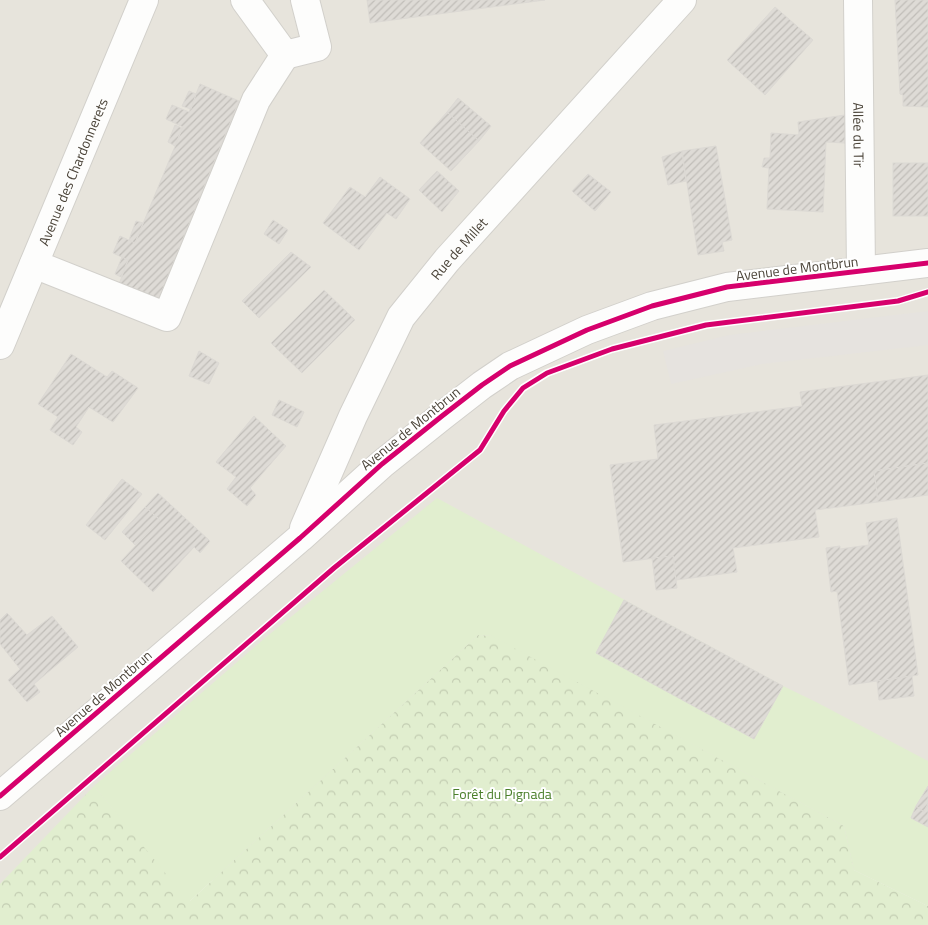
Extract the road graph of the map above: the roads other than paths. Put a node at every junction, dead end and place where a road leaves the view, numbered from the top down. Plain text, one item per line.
1 (144, 0) edge
2 (246, 0) edge
3 (305, 0) edge
4 (682, 0) edge
5 (858, 0) edge
6 (285, 55) junction
7 (34, 264) junction
8 (928, 264) edge
9 (862, 271) junction
10 (0, 345) edge
11 (300, 538) junction
12 (0, 796) edge

1 - 7 street, Avenue des Chardonnerets
2 - 6 street
3 - 6 street
4 - 11 street, Rue de Millet
5 - 9 street, Allée du Tir
6 - 7 street
7 - 10 street, Avenue des Chardonnerets
8 - 9 street, Avenue de Montbrun
9 - 11 street, Avenue de Montbrun
11 - 12 street, Avenue de Montbrun

